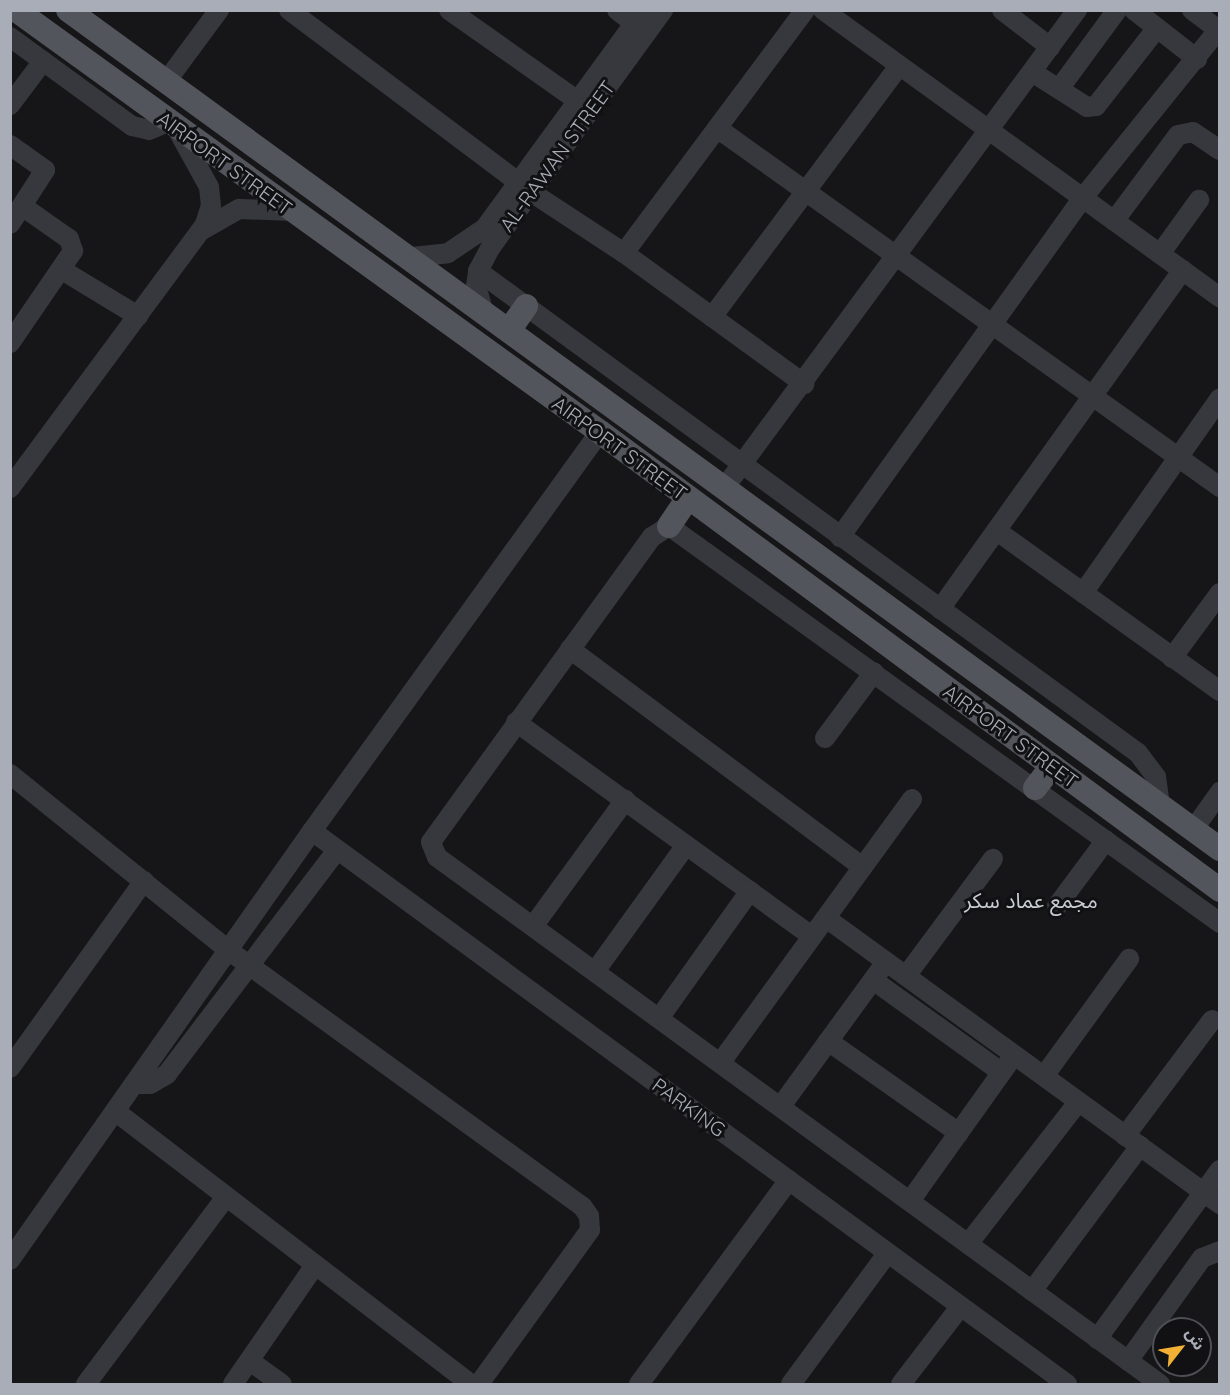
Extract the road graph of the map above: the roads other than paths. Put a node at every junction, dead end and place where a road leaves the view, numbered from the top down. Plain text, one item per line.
1 (16, 10) edge
2 (219, 10) edge
3 (289, 10) edge
4 (449, 10) edge
5 (617, 10) edge
6 (663, 10) edge
7 (805, 10) edge
8 (823, 10) edge
9 (1002, 10) edge
10 (1077, 10) edge
11 (1117, 10) edge
12 (1134, 10) edge
13 (1192, 10) edge
14 (71, 12) edge
15 (640, 17) edge
16 (1157, 28) junction
17 (1219, 30) edge
18 (10, 37) edge
19 (1050, 47) junction
20 (1197, 59) junction
21 (43, 61) junction
22 (899, 66) junction
23 (1032, 72) junction
24 (165, 83) junction
25 (1059, 89) junction
26 (578, 101) junction
27 (10, 105) edge
28 (173, 126) junction
29 (717, 128) junction
30 (990, 131) junction
31 (10, 145) edge
32 (1220, 150) edge
33 (524, 187) junction
34 (807, 192) junction
35 (1082, 200) junction
36 (1199, 200) dead end
37 (22, 206) junction
38 (292, 212) junction
39 (1114, 221) junction
40 (10, 224) edge
41 (200, 232) junction
42 (624, 253) junction
43 (1160, 254) junction
44 (412, 257) junction
45 (898, 257) junction
46 (62, 270) junction
47 (1183, 270) junction
48 (478, 272) junction
49 (1220, 297) edge
50 (526, 306) junction
51 (483, 310) junction
52 (138, 316) junction
53 (712, 317) junction
54 (992, 324) junction
55 (510, 329) junction
56 (10, 343) edge
57 (804, 384) junction
58 (1093, 396) junction
59 (1220, 398) edge
60 (600, 432) junction
61 (1177, 456) junction
62 (743, 465) junction
63 (12, 483) edge
64 (1220, 487) edge
65 (725, 488) junction
66 (688, 498) junction
67 (669, 526) junction
68 (997, 531) junction
69 (840, 537) junction
70 (1083, 593) junction
71 (1220, 593) edge
72 (940, 609) junction
73 (570, 649) junction
74 (1172, 658) junction
75 (874, 672) junction
76 (1220, 691) edge
77 (516, 722) junction
78 (825, 738) dead end
79 (1052, 766) junction
80 (10, 774) edge
81 (1035, 788) junction
82 (1220, 792) edge
83 (625, 800) junction
84 (912, 800) dead end
85 (1160, 806) junction
86 (1193, 830) junction
87 (312, 831) junction
88 (1106, 840) junction
89 (686, 845) junction
90 (1219, 848) edge
91 (337, 850) junction
92 (993, 859) dead end
93 (863, 867) junction
94 (144, 881) junction
95 (1220, 890) edge
96 (750, 891) junction
97 (1057, 906) dead end
98 (826, 918) junction
99 (1220, 922) edge
100 (534, 925) junction
101 (812, 936) junction
102 (228, 950) junction
103 (1129, 959) dead end
104 (886, 962) junction
105 (250, 965) junction
106 (596, 970) junction
107 (906, 976) junction
108 (873, 980) junction
109 (660, 1017) junction
110 (1212, 1020) dead end
111 (828, 1041) junction
112 (1014, 1055) junction
113 (721, 1062) junction
114 (10, 1068) edge
115 (1002, 1072) junction
116 (1044, 1076) junction
117 (134, 1084) junction
118 (1078, 1102) junction
119 (781, 1106) junction
120 (115, 1112) junction
121 (959, 1133) junction
122 (1132, 1141) junction
123 (1220, 1170) edge
124 (789, 1180) junction
125 (1203, 1192) junction
126 (226, 1197) junction
127 (910, 1201) junction
128 (1220, 1204) edge
129 (968, 1244) junction
130 (1220, 1251) edge
131 (887, 1254) junction
132 (10, 1260) edge
133 (315, 1265) junction
134 (1032, 1291) junction
135 (960, 1307) junction
136 (1097, 1339) junction
137 (249, 1360) junction
138 (1128, 1361) junction
139 (95, 1381) edge
140 (233, 1384) edge
141 (282, 1384) edge
142 (471, 1384) edge
143 (479, 1384) edge
144 (639, 1384) edge
145 (791, 1384) edge
146 (901, 1384) edge
147 (1067, 1384) edge
148 (1160, 1384) edge

1 - 28 main road, AIRPORT STREET
2 - 24 street
3 - 33 street
4 - 26 street
5 - 15 street
6 - 33 street, AL-RAWAN STREET
7 - 29 street
8 - 22 street
9 - 19 street
10 - 19 street
11 - 25 street
12 - 16 street
13 - 17 street
14 - 24 main road, AIRPORT STREET
15 - 26 street, AL-RAWAN STREET
16 - 20 street
16 - 25 street
17 - 20 street
18 - 21 street
19 - 23 street
20 - 35 street
21 - 27 street
21 - 28 street
22 - 30 street
22 - 34 street
23 - 25 street
23 - 30 street
24 - 44 main road, AIRPORT STREET
26 - 33 street, AL-RAWAN STREET
28 - 38 main road, AIRPORT STREET
28 - 41 street
29 - 34 street
29 - 42 street
30 - 35 street
30 - 45 street
31 - 37 street
32 - 39 street
33 - 42 street
33 - 44 street, AL-RAWAN STREET
33 - 48 street, AL-RAWAN STREET
34 - 45 street
34 - 53 street
35 - 39 street
35 - 54 street
36 - 43 street
37 - 40 street
37 - 46 street
38 - 41 street
38 - 60 main road, AIRPORT STREET
39 - 43 street
41 - 52 street
42 - 53 street
43 - 47 street
44 - 51 main road, AIRPORT STREET
45 - 54 street
45 - 57 street
46 - 52 street
46 - 56 street
47 - 49 street
47 - 58 street
48 - 50 street
48 - 51 street
50 - 55 main road
50 - 62 street
51 - 55 main road, AIRPORT STREET
52 - 63 street
53 - 57 street
54 - 58 street
54 - 69 street
55 - 65 main road, AIRPORT STREET
57 - 62 street
58 - 61 street
58 - 68 street
59 - 61 street
60 - 66 main road, AIRPORT STREET
60 - 87 street
61 - 64 street
61 - 70 street
62 - 65 street
62 - 69 street
65 - 85 main road, AIRPORT STREET
66 - 67 main road
66 - 79 main road, AIRPORT STREET
67 - 73 street
67 - 75 street
68 - 70 street
68 - 72 street
69 - 72 street
70 - 74 street
71 - 74 street
72 - 85 street
73 - 77 street
73 - 93 street
74 - 76 street
75 - 78 street
75 - 81 street
77 - 83 street
77 - 100 street
79 - 81 main road
79 - 95 main road, AIRPORT STREET
80 - 94 street
81 - 88 street
82 - 86 street
83 - 89 street
83 - 100 street
84 - 93 street
85 - 86 main road, AIRPORT STREET
86 - 90 main road, AIRPORT STREET
87 - 91 street, PARKING
87 - 102 street
88 - 97 street
88 - 99 street
89 - 96 street
89 - 106 street
91 - 105 street
91 - 124 street, PARKING
92 - 107 street
93 - 98 street
94 - 102 street
94 - 114 street
96 - 101 street
96 - 109 street
98 - 101 street
98 - 104 street
100 - 106 street
101 - 113 street
102 - 105 street
102 - 117 street
103 - 116 street
104 - 107 street
104 - 108 street
105 - 117 street
105 - 143 street
106 - 109 street
107 - 112 street
108 - 111 street
108 - 115 street
109 - 113 street
110 - 122 street
111 - 119 street
111 - 121 street
112 - 115 street
112 - 116 street
113 - 119 street
115 - 121 street
116 - 118 street
117 - 120 street
118 - 122 street
118 - 129 street
119 - 127 street
120 - 126 street
120 - 132 street
121 - 127 street
122 - 125 street
122 - 134 street
123 - 125 street
124 - 131 street, PARKING
124 - 144 street
125 - 128 street
125 - 136 street
126 - 133 street
126 - 139 street
127 - 129 street
129 - 134 street
130 - 138 street
131 - 135 street, PARKING
131 - 145 street
133 - 137 street
133 - 142 street
134 - 136 street
135 - 146 street
135 - 147 street, PARKING
136 - 138 street
137 - 140 street
137 - 141 street
138 - 148 street

